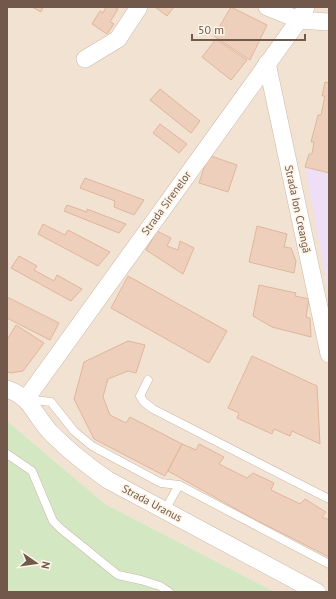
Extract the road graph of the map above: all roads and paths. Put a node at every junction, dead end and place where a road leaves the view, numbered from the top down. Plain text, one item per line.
1 (139, 7) edge
2 (266, 7) edge
3 (302, 13) edge
4 (329, 22) edge
5 (85, 59) dead end
6 (267, 63) junction
7 (329, 354) edge
8 (148, 380) dead end
9 (7, 389) edge
10 (26, 399) junction
11 (7, 454) edge
12 (179, 485) junction
13 (329, 499) edge
14 (165, 510) junction
15 (329, 564) edge
16 (169, 592) edge
17 (317, 592) edge

1 - 5 street
2 - 3 street
3 - 4 street
3 - 6 street, Strada Sirenelor
6 - 7 street, Strada Ion Creangă
6 - 10 street, Strada Sirenelor
8 - 13 lane
9 - 10 street, Strada Uranus
10 - 12 lane
10 - 14 street, Strada Uranus
11 - 16 lane
12 - 14 lane
12 - 15 lane
14 - 17 street, Strada Uranus

